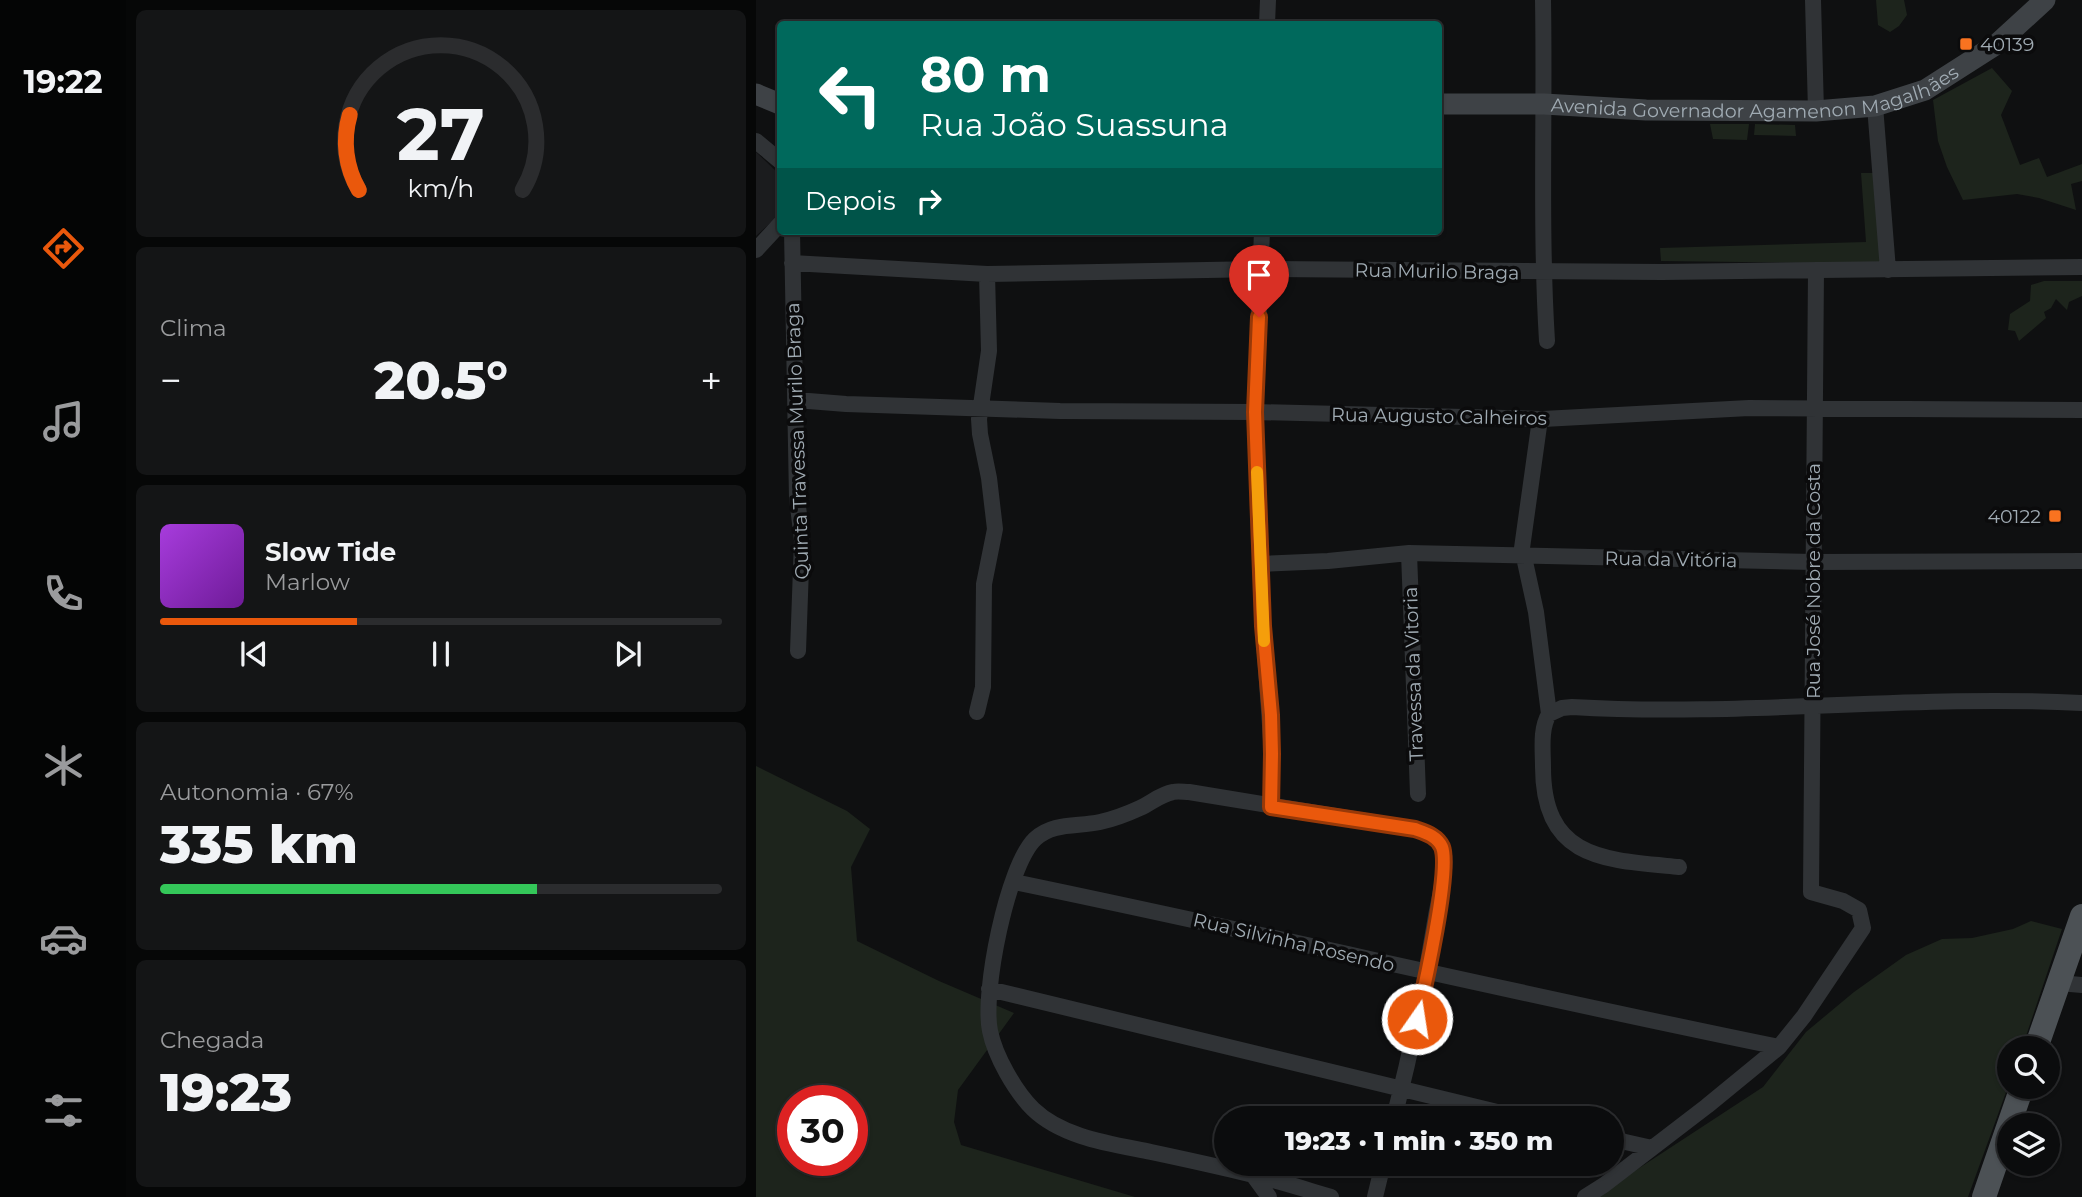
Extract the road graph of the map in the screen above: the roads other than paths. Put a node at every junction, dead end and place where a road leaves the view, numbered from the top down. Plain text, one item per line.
1 (1268, 0) edge
2 (1543, 0) edge
3 (1813, 0) edge
4 (2045, 0) edge
5 (1267, 21) edge
6 (756, 94) edge
7 (777, 103) edge
8 (1442, 104) edge
9 (1544, 104) junction
10 (1875, 106) junction
11 (1816, 111) junction
12 (756, 141) edge
13 (777, 158) edge
14 (777, 227) edge
15 (792, 235) edge
16 (1262, 235) edge
17 (756, 250) edge
18 (792, 263) junction
19 (2082, 267) edge
20 (1261, 269) junction
21 (1816, 270) junction
22 (1888, 270) junction
23 (1543, 272) junction
24 (987, 274) junction
25 (1546, 341) dead end
26 (796, 401) junction
27 (979, 409) junction
28 (1815, 410) junction
29 (2082, 410) edge
30 (1255, 412) junction
31 (1539, 419) junction
32 (1409, 553) junction
33 (1524, 556) junction
34 (2082, 561) edge
35 (1813, 562) junction
36 (1260, 565) junction
37 (798, 651) dead end
38 (2082, 703) edge
39 (1812, 706) junction
40 (977, 712) dead end
41 (1549, 714) junction
42 (1418, 794) dead end
43 (1271, 807) junction
44 (1679, 867) dead end
45 (1014, 882) junction
46 (2082, 916) edge
47 (1427, 972) junction
48 (2071, 984) edge
49 (989, 989) junction
50 (2043, 1036) edge
51 (1779, 1047) junction
52 (1401, 1090) junction
53 (2018, 1099) edge
54 (1397, 1106) edge
55 (1470, 1106) edge
56 (1624, 1142) edge
57 (1652, 1148) junction
58 (1214, 1166) edge
59 (1254, 1176) edge
60 (1257, 1176) edge
61 (1380, 1176) edge
62 (1269, 1197) edge
63 (1331, 1197) edge
64 (1375, 1197) edge
65 (1585, 1197) edge
66 (1983, 1197) edge

1 - 5 street
2 - 9 street
3 - 11 street
4 - 10 main road, Avenida Governador Agamenon Magalhães
6 - 7 main road
8 - 9 main road, Avenida Governador Agamenon Magalhães
9 - 11 main road, Avenida Governador Agamenon Magalhães
9 - 23 street
10 - 11 main road, Avenida Governador Agamenon Magalhães
10 - 22 street
12 - 13 street
14 - 17 street
15 - 18 street, Quinta Travessa Murilo Braga
16 - 20 street
18 - 24 street, Rua Murilo Braga
18 - 26 street, Quinta Travessa Murilo Braga
19 - 22 street, Rua Murilo Braga
20 - 23 street, Rua Murilo Braga
20 - 24 street, Rua Murilo Braga
20 - 30 street
21 - 22 street, Rua Murilo Braga
21 - 23 street, Rua Murilo Braga
21 - 28 street, Rua José Nobre da Costa
23 - 25 street
24 - 27 street
26 - 27 street, Rua Augusto Calheiros
26 - 37 street, Quinta Travessa Murilo Braga
27 - 30 street, Rua Augusto Calheiros
27 - 40 street
28 - 29 street, Rua Augusto Calheiros
28 - 31 street, Rua Augusto Calheiros
28 - 35 street, Rua José Nobre da Costa
30 - 31 street, Rua Augusto Calheiros
30 - 36 street
31 - 33 street
32 - 33 street, Rua da Vitória
32 - 36 street, Rua da Vitória
32 - 42 street, Travessa da Vitoria
33 - 35 street, Rua da Vitória
33 - 41 street
34 - 35 street, Rua da Vitória
35 - 39 street, Rua José Nobre da Costa
36 - 43 street
38 - 39 street
39 - 41 street
39 - 51 street, Rua José Nobre da Costa
41 - 44 street
43 - 45 street
43 - 47 street
45 - 47 street, Rua Silvinha Rosendo
45 - 49 street
46 - 48 main road
47 - 51 street, Rua Silvinha Rosendo
47 - 52 street
48 - 50 main road
49 - 52 street
49 - 58 street
51 - 57 street
52 - 54 street
52 - 55 street
53 - 66 main road
56 - 57 street
57 - 65 street
59 - 62 street
60 - 63 street
61 - 64 street

